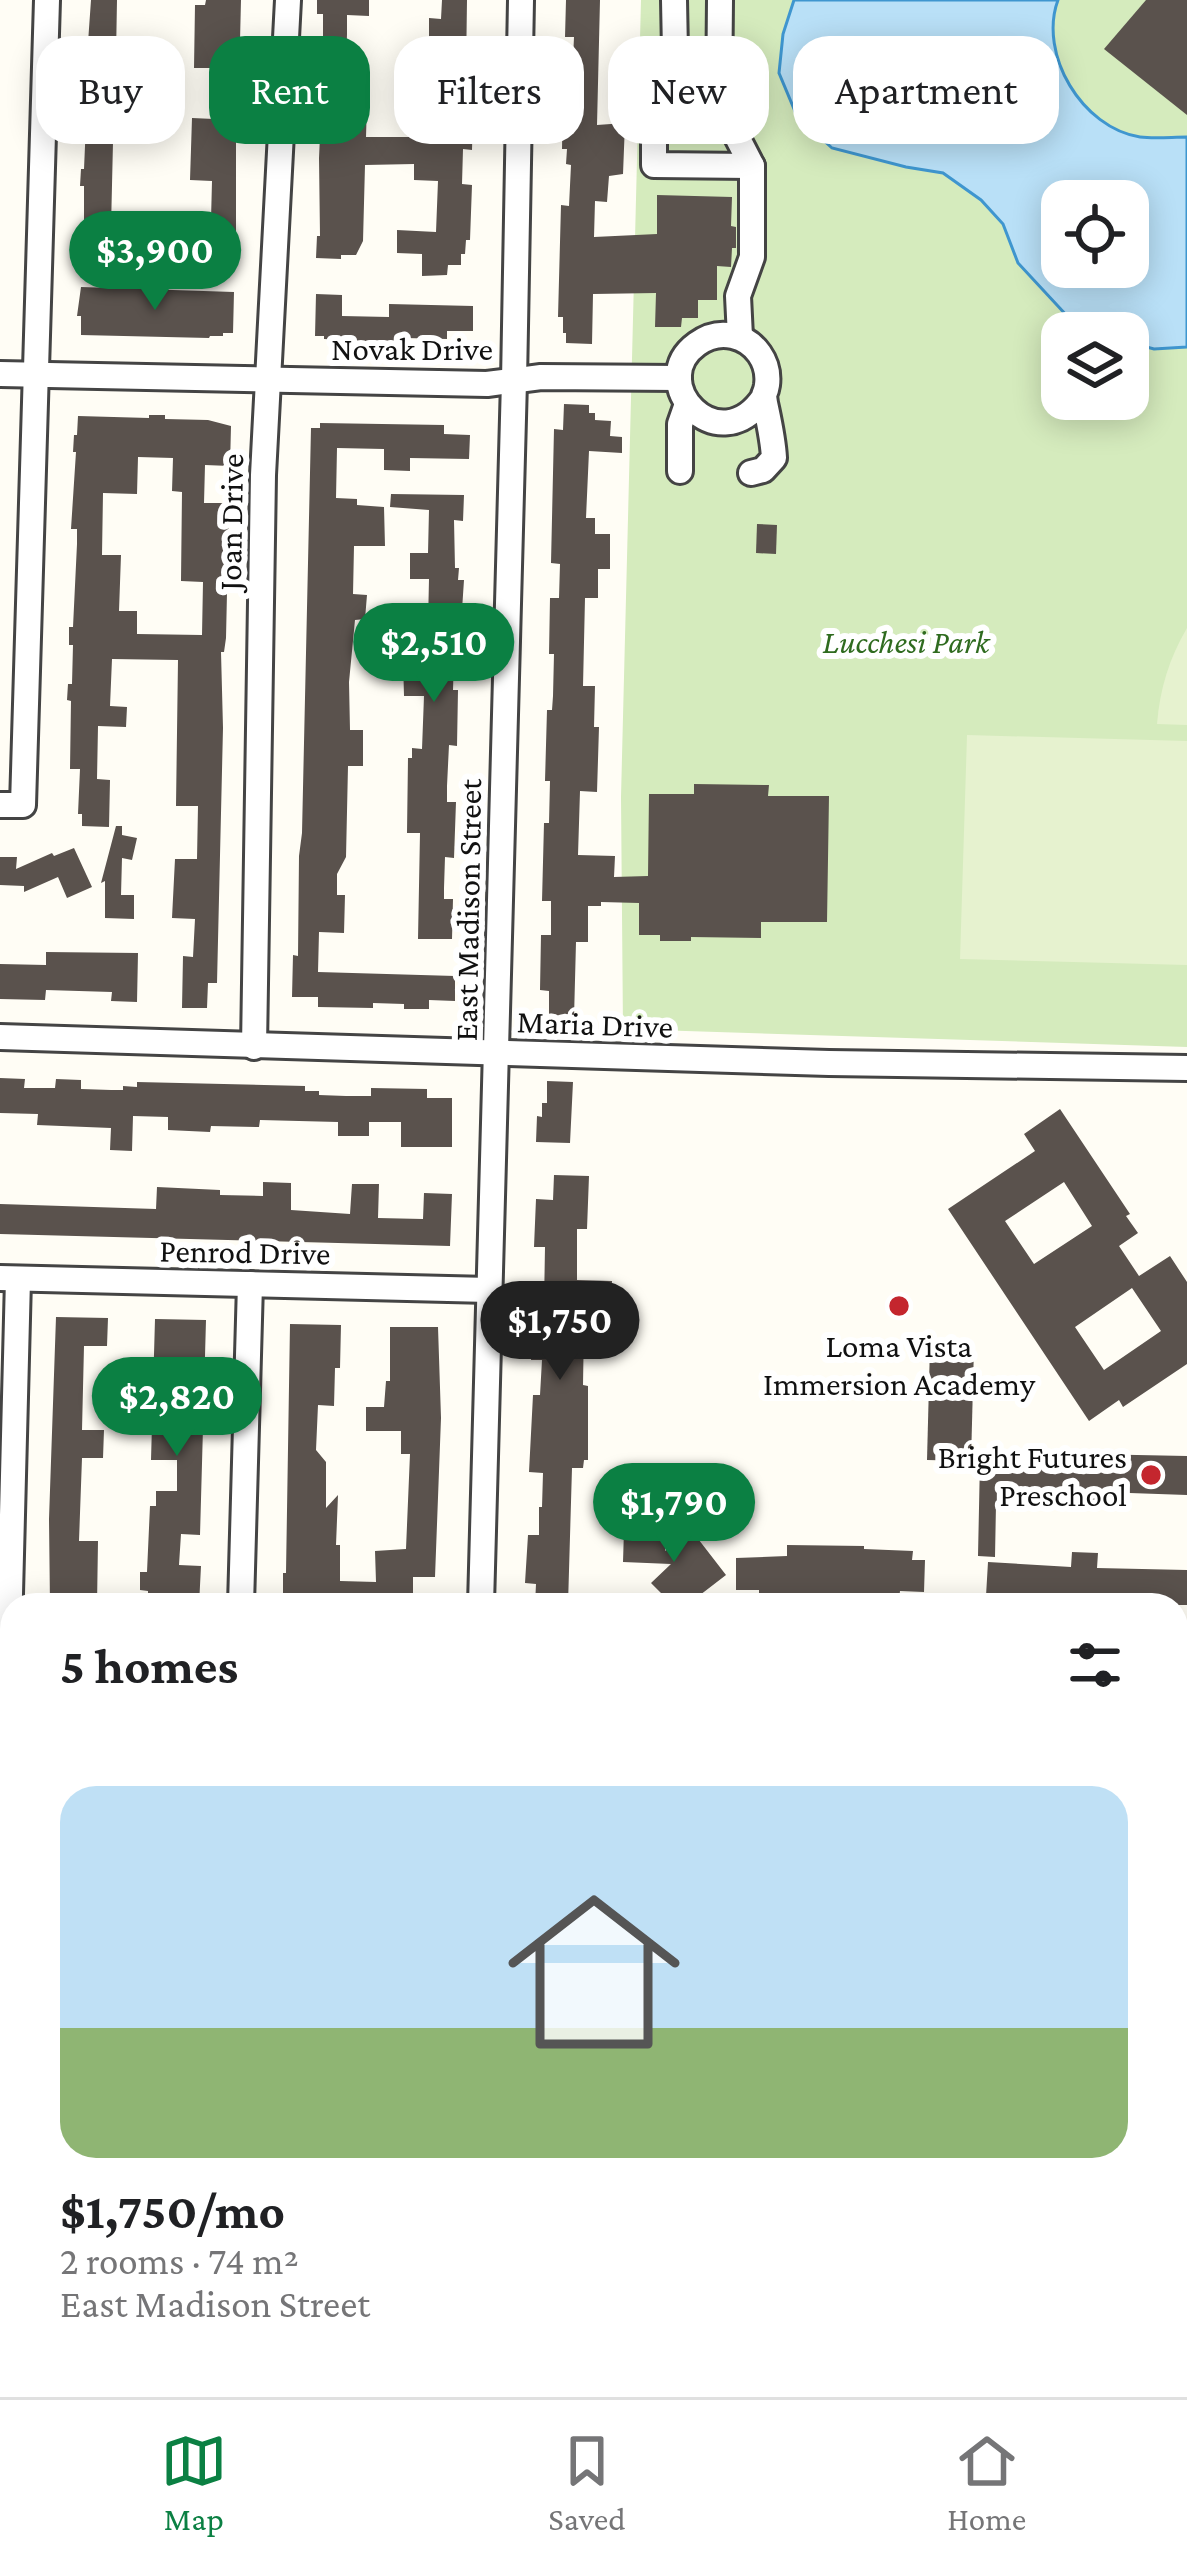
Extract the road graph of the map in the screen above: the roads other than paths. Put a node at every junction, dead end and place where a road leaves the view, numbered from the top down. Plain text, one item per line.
1 (47, 0) edge
2 (288, 0) edge
3 (520, 0) edge
4 (674, 0) edge
5 (720, 0) edge
6 (675, 36) edge
7 (720, 36) edge
8 (654, 144) edge
9 (741, 144) edge
10 (752, 166) junction
11 (740, 338) junction
12 (0, 374) edge
13 (34, 375) junction
14 (679, 379) junction
15 (269, 380) junction
16 (514, 381) junction
17 (764, 397) junction
18 (687, 404) junction
19 (680, 471) dead end
20 (751, 473) dead end
21 (0, 805) edge
22 (0, 1037) edge
23 (254, 1046) junction
24 (496, 1052) junction
25 (1187, 1068) edge
26 (9, 1278) edge
27 (250, 1284) junction
28 (489, 1290) junction
29 (5, 1593) edge
30 (242, 1593) edge
31 (481, 1593) edge

1 - 13 street
2 - 15 street, Joan Drive
3 - 16 street, East Madison Street
4 - 6 street
5 - 7 street
8 - 10 street
9 - 10 street
10 - 11 street
11 - 14 street
11 - 17 street
12 - 13 street, Novak Drive
13 - 15 street, Novak Drive
13 - 21 street
14 - 16 street, Novak Drive
14 - 18 street
15 - 16 street, Novak Drive
15 - 23 street, Joan Drive
16 - 24 street, East Madison Street
17 - 18 street
17 - 20 street
18 - 19 street
22 - 23 street, Maria Drive
23 - 24 street, Maria Drive
24 - 25 street, Maria Drive
24 - 28 street, East Madison Street
26 - 27 street, Penrod Drive
26 - 29 street
27 - 28 street, Penrod Drive
27 - 30 street
28 - 31 street, East Madison Street

